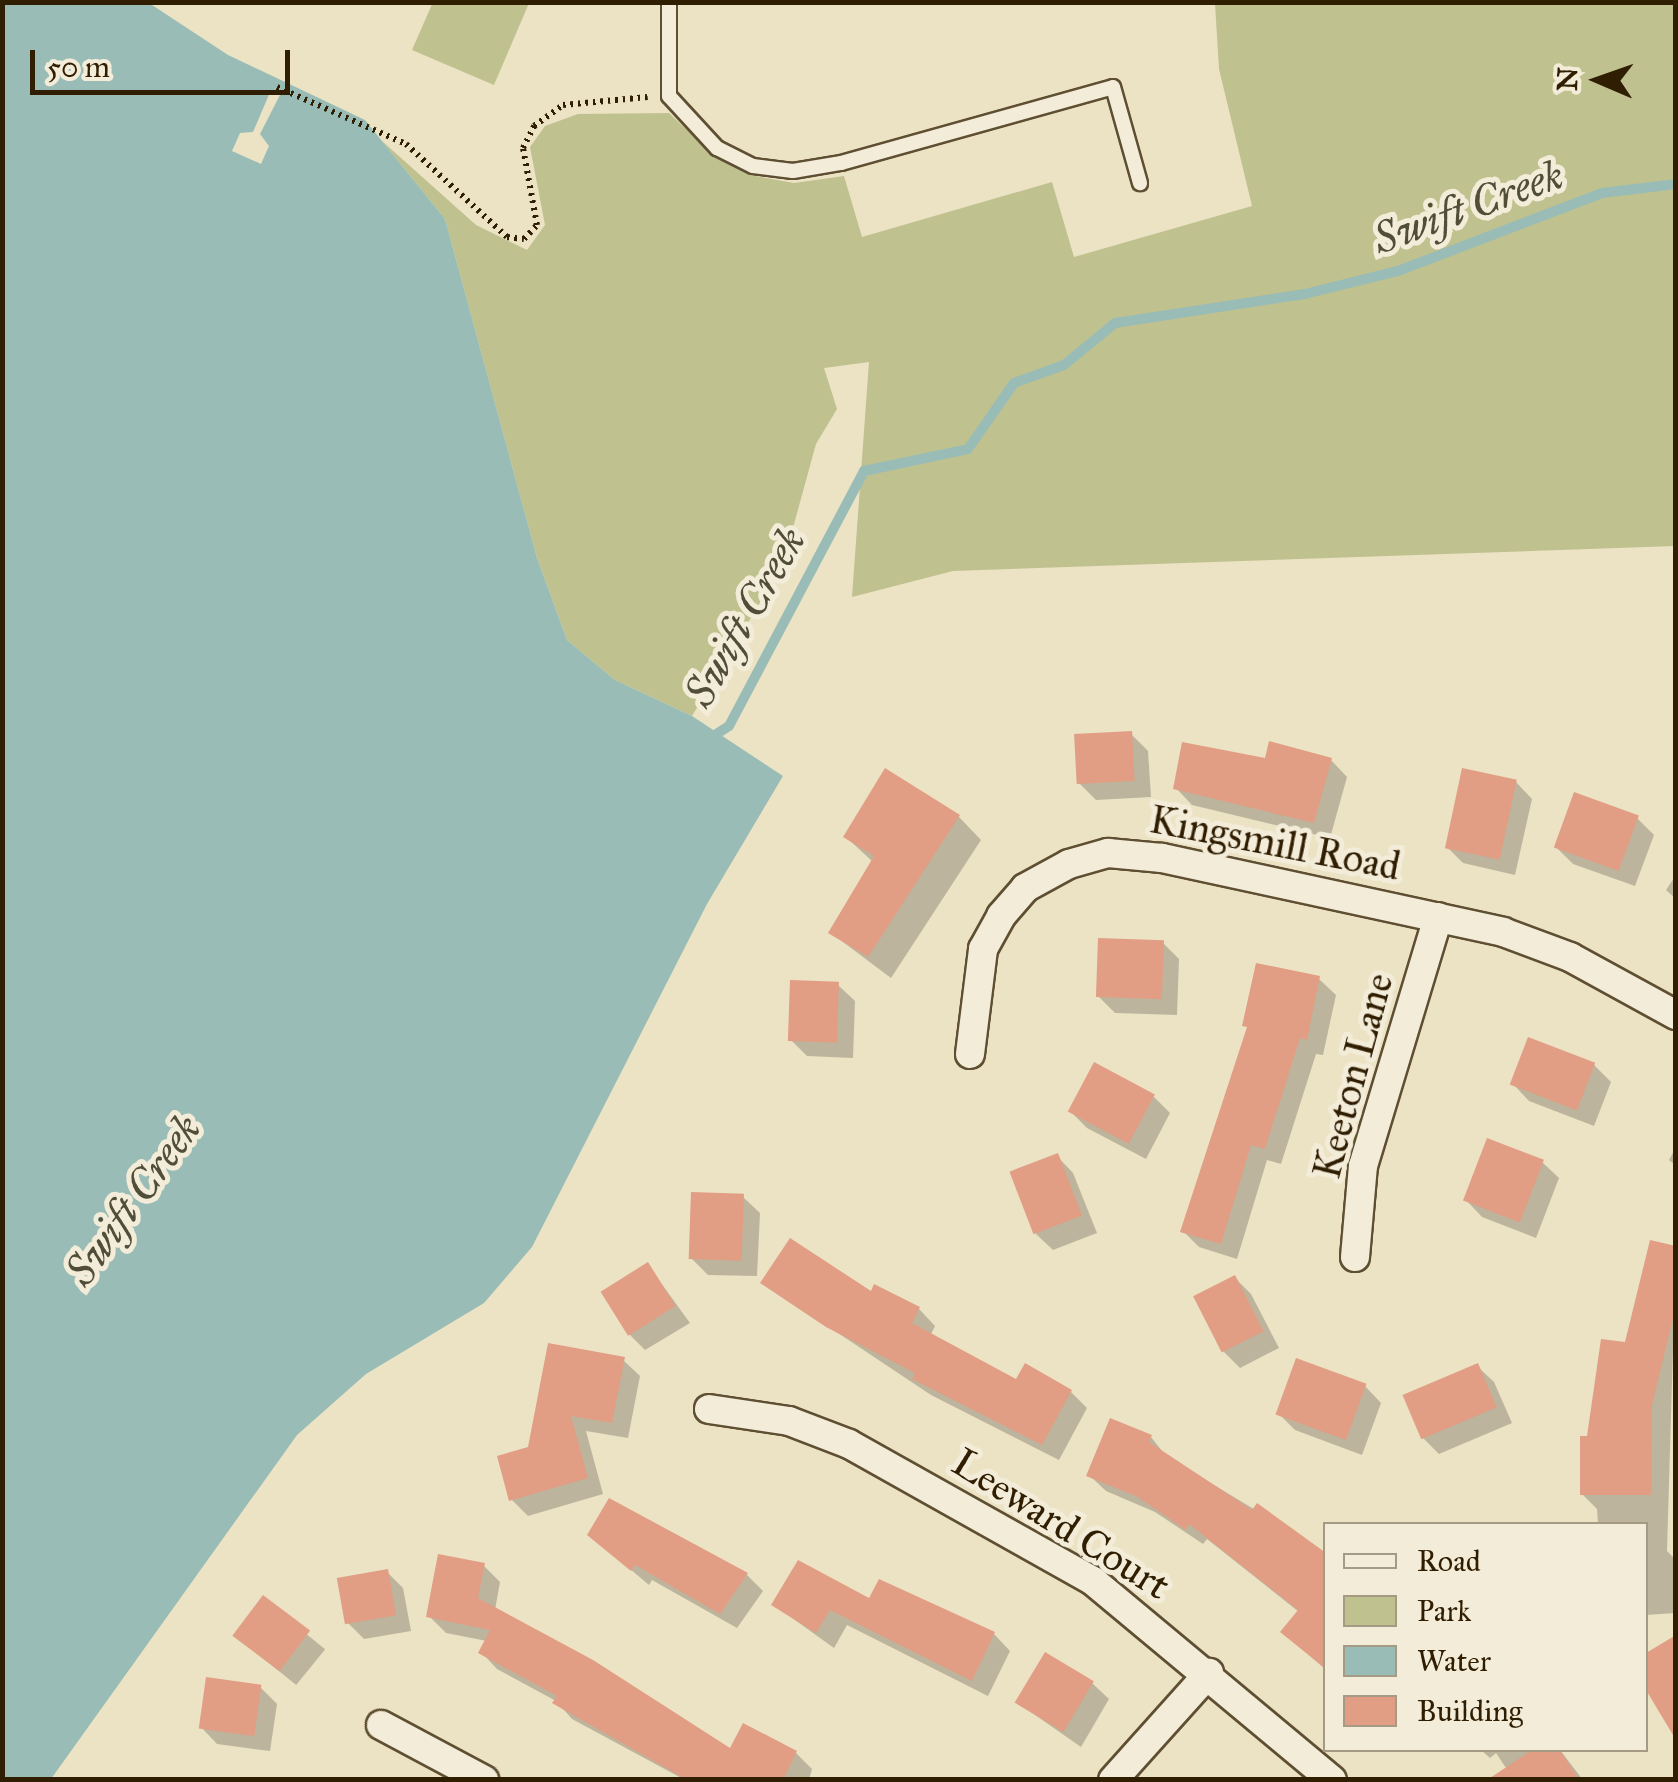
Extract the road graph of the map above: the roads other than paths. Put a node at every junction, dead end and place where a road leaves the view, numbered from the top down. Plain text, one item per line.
1 (668, 2) edge
2 (1140, 182) dead end
3 (1438, 916) junction
4 (1676, 1016) edge
5 (970, 1054) dead end
6 (1355, 1258) dead end
7 (709, 1409) dead end
8 (1209, 1673) junction
9 (381, 1725) dead end
10 (484, 1780) edge
11 (1113, 1780) edge
12 (1332, 1780) edge

1 - 2 lane
3 - 4 street, Kingsmill Road
3 - 5 street, Kingsmill Road
3 - 6 street, Keeton Lane
7 - 8 street, Leeward Court
8 - 11 street
8 - 12 street, Leeward Court
9 - 10 street

